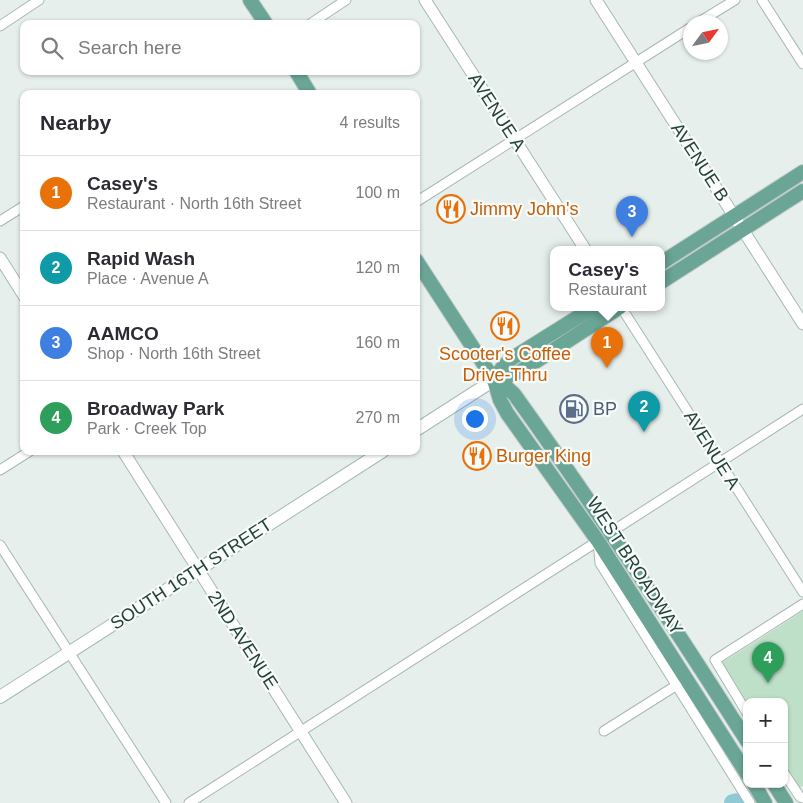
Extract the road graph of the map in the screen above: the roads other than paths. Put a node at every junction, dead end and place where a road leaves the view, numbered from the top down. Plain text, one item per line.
1 (39, 0) edge
2 (250, 0) edge
3 (346, 0) edge
4 (425, 0) edge
5 (596, 0) edge
6 (735, 0) edge
7 (762, 0) edge
8 (710, 15) edge
9 (263, 20) edge
10 (316, 20) edge
11 (0, 26) edge
12 (683, 33) edge
13 (636, 63) junction
14 (803, 64) edge
15 (298, 75) edge
16 (308, 90) edge
17 (514, 139) junction
18 (803, 172) edge
19 (803, 192) edge
20 (420, 199) edge
21 (20, 208) edge
22 (734, 215) junction
23 (0, 221) edge
24 (743, 230) junction
25 (582, 246) edge
26 (0, 258) edge
27 (665, 260) edge
28 (420, 266) edge
29 (665, 279) edge
30 (20, 290) edge
31 (588, 311) edge
32 (615, 311) edge
33 (624, 311) edge
34 (803, 324) edge
35 (494, 380) junction
36 (803, 409) edge
37 (420, 427) edge
38 (24, 455) edge
39 (126, 455) edge
40 (377, 455) edge
41 (720, 462) junction
42 (0, 470) edge
43 (611, 532) junction
44 (598, 541) junction
45 (0, 545) edge
46 (199, 570) junction
47 (803, 592) edge
48 (803, 604) edge
49 (69, 653) junction
50 (677, 685) junction
51 (0, 697) edge
52 (743, 707) edge
53 (301, 731) junction
54 (604, 731) dead end
55 (743, 735) edge
56 (743, 768) edge
57 (788, 779) edge
58 (757, 788) edge
59 (777, 788) edge
60 (803, 798) edge
61 (166, 803) edge
62 (189, 803) edge
63 (346, 803) edge
64 (750, 803) edge
65 (766, 803) edge
66 (786, 803) edge

1 - 11 street
2 - 9 main road
3 - 10 street
4 - 17 street, AVENUE A
5 - 13 street, AVENUE B
6 - 8 street
7 - 14 street
12 - 13 street
13 - 17 street
13 - 22 street, AVENUE B
15 - 16 main road
17 - 20 street
17 - 25 street, AVENUE A
18 - 22 main road
19 - 24 main road
21 - 23 street
22 - 24 street, AVENUE B
22 - 27 main road
24 - 29 main road
24 - 34 street, AVENUE B
26 - 30 street
28 - 35 main road, WEST BROADWAY
31 - 35 main road
32 - 35 main road
33 - 41 street, AVENUE A
35 - 37 main road
35 - 43 main road, WEST BROADWAY
35 - 44 main road, WEST BROADWAY
36 - 41 street
38 - 42 street
39 - 46 street, 2ND AVENUE
40 - 46 main road, SOUTH 16TH STREET
41 - 43 street
41 - 47 street, AVENUE A
43 - 55 main road, WEST BROADWAY
44 - 50 street
44 - 53 street
44 - 56 main road, WEST BROADWAY
45 - 49 street
46 - 49 main road, SOUTH 16TH STREET
46 - 53 street, 2ND AVENUE
48 - 52 street
49 - 51 main road, SOUTH 16TH STREET
49 - 61 street
50 - 54 street
50 - 64 street
53 - 62 street
53 - 63 street, 2ND AVENUE
57 - 60 street
58 - 65 main road
59 - 66 main road

